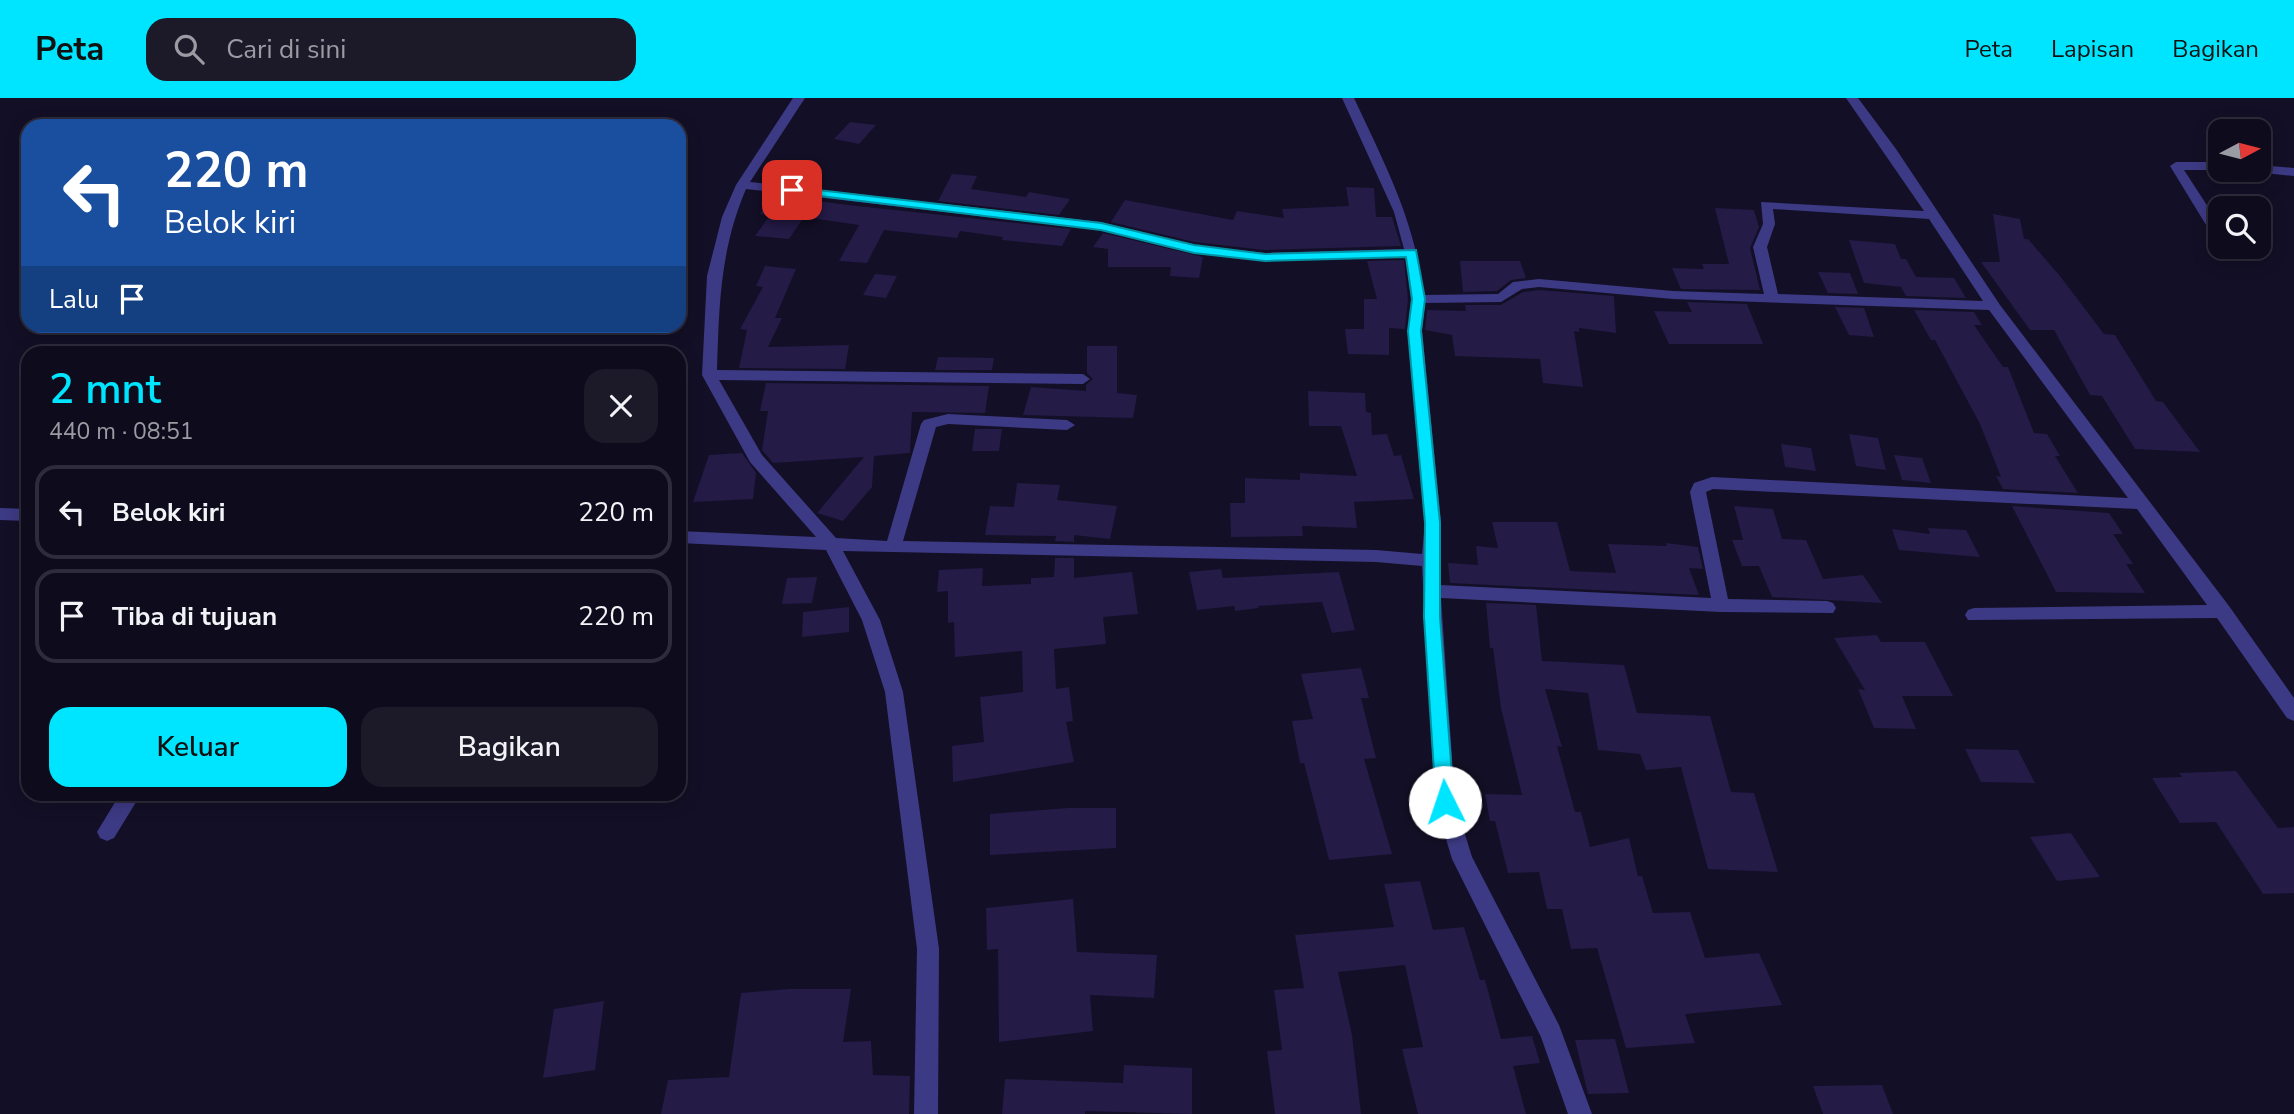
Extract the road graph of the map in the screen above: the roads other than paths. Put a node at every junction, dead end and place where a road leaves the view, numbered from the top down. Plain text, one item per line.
1 (799, 98) edge
2 (1348, 98) edge
3 (1852, 98) edge
4 (2208, 166) edge
5 (2272, 170) edge
6 (2294, 172) edge
7 (742, 185) junction
8 (1931, 215) junction
9 (2208, 217) edge
10 (1412, 253) junction
11 (1772, 298) junction
12 (1418, 299) junction
13 (1993, 306) junction
14 (709, 375) junction
15 (1083, 379) dead end
16 (1068, 425) dead end
17 (2143, 505) junction
18 (0, 514) edge
19 (21, 515) edge
20 (686, 537) edge
21 (832, 545) junction
22 (893, 547) junction
23 (1430, 561) junction
24 (1431, 591) junction
25 (1721, 605) junction
26 (1827, 608) dead end
27 (2223, 611) junction
28 (1974, 615) dead end
29 (2294, 713) edge
30 (127, 801) edge
31 (107, 832) dead end
32 (926, 1114) edge
33 (1580, 1114) edge

1 - 7 street
2 - 10 street
3 - 8 street
4 - 9 street
5 - 6 street
7 - 10 street
7 - 14 street
8 - 11 street
8 - 13 street
10 - 12 street
11 - 12 street
11 - 13 street
12 - 23 street
13 - 17 street
14 - 15 street
14 - 21 street
16 - 22 street
17 - 25 street
17 - 27 street
18 - 19 street
20 - 21 street
21 - 22 street
21 - 32 street
22 - 23 street
23 - 24 street
24 - 25 street
24 - 33 street
25 - 26 street
27 - 28 street
27 - 29 street
30 - 31 street

